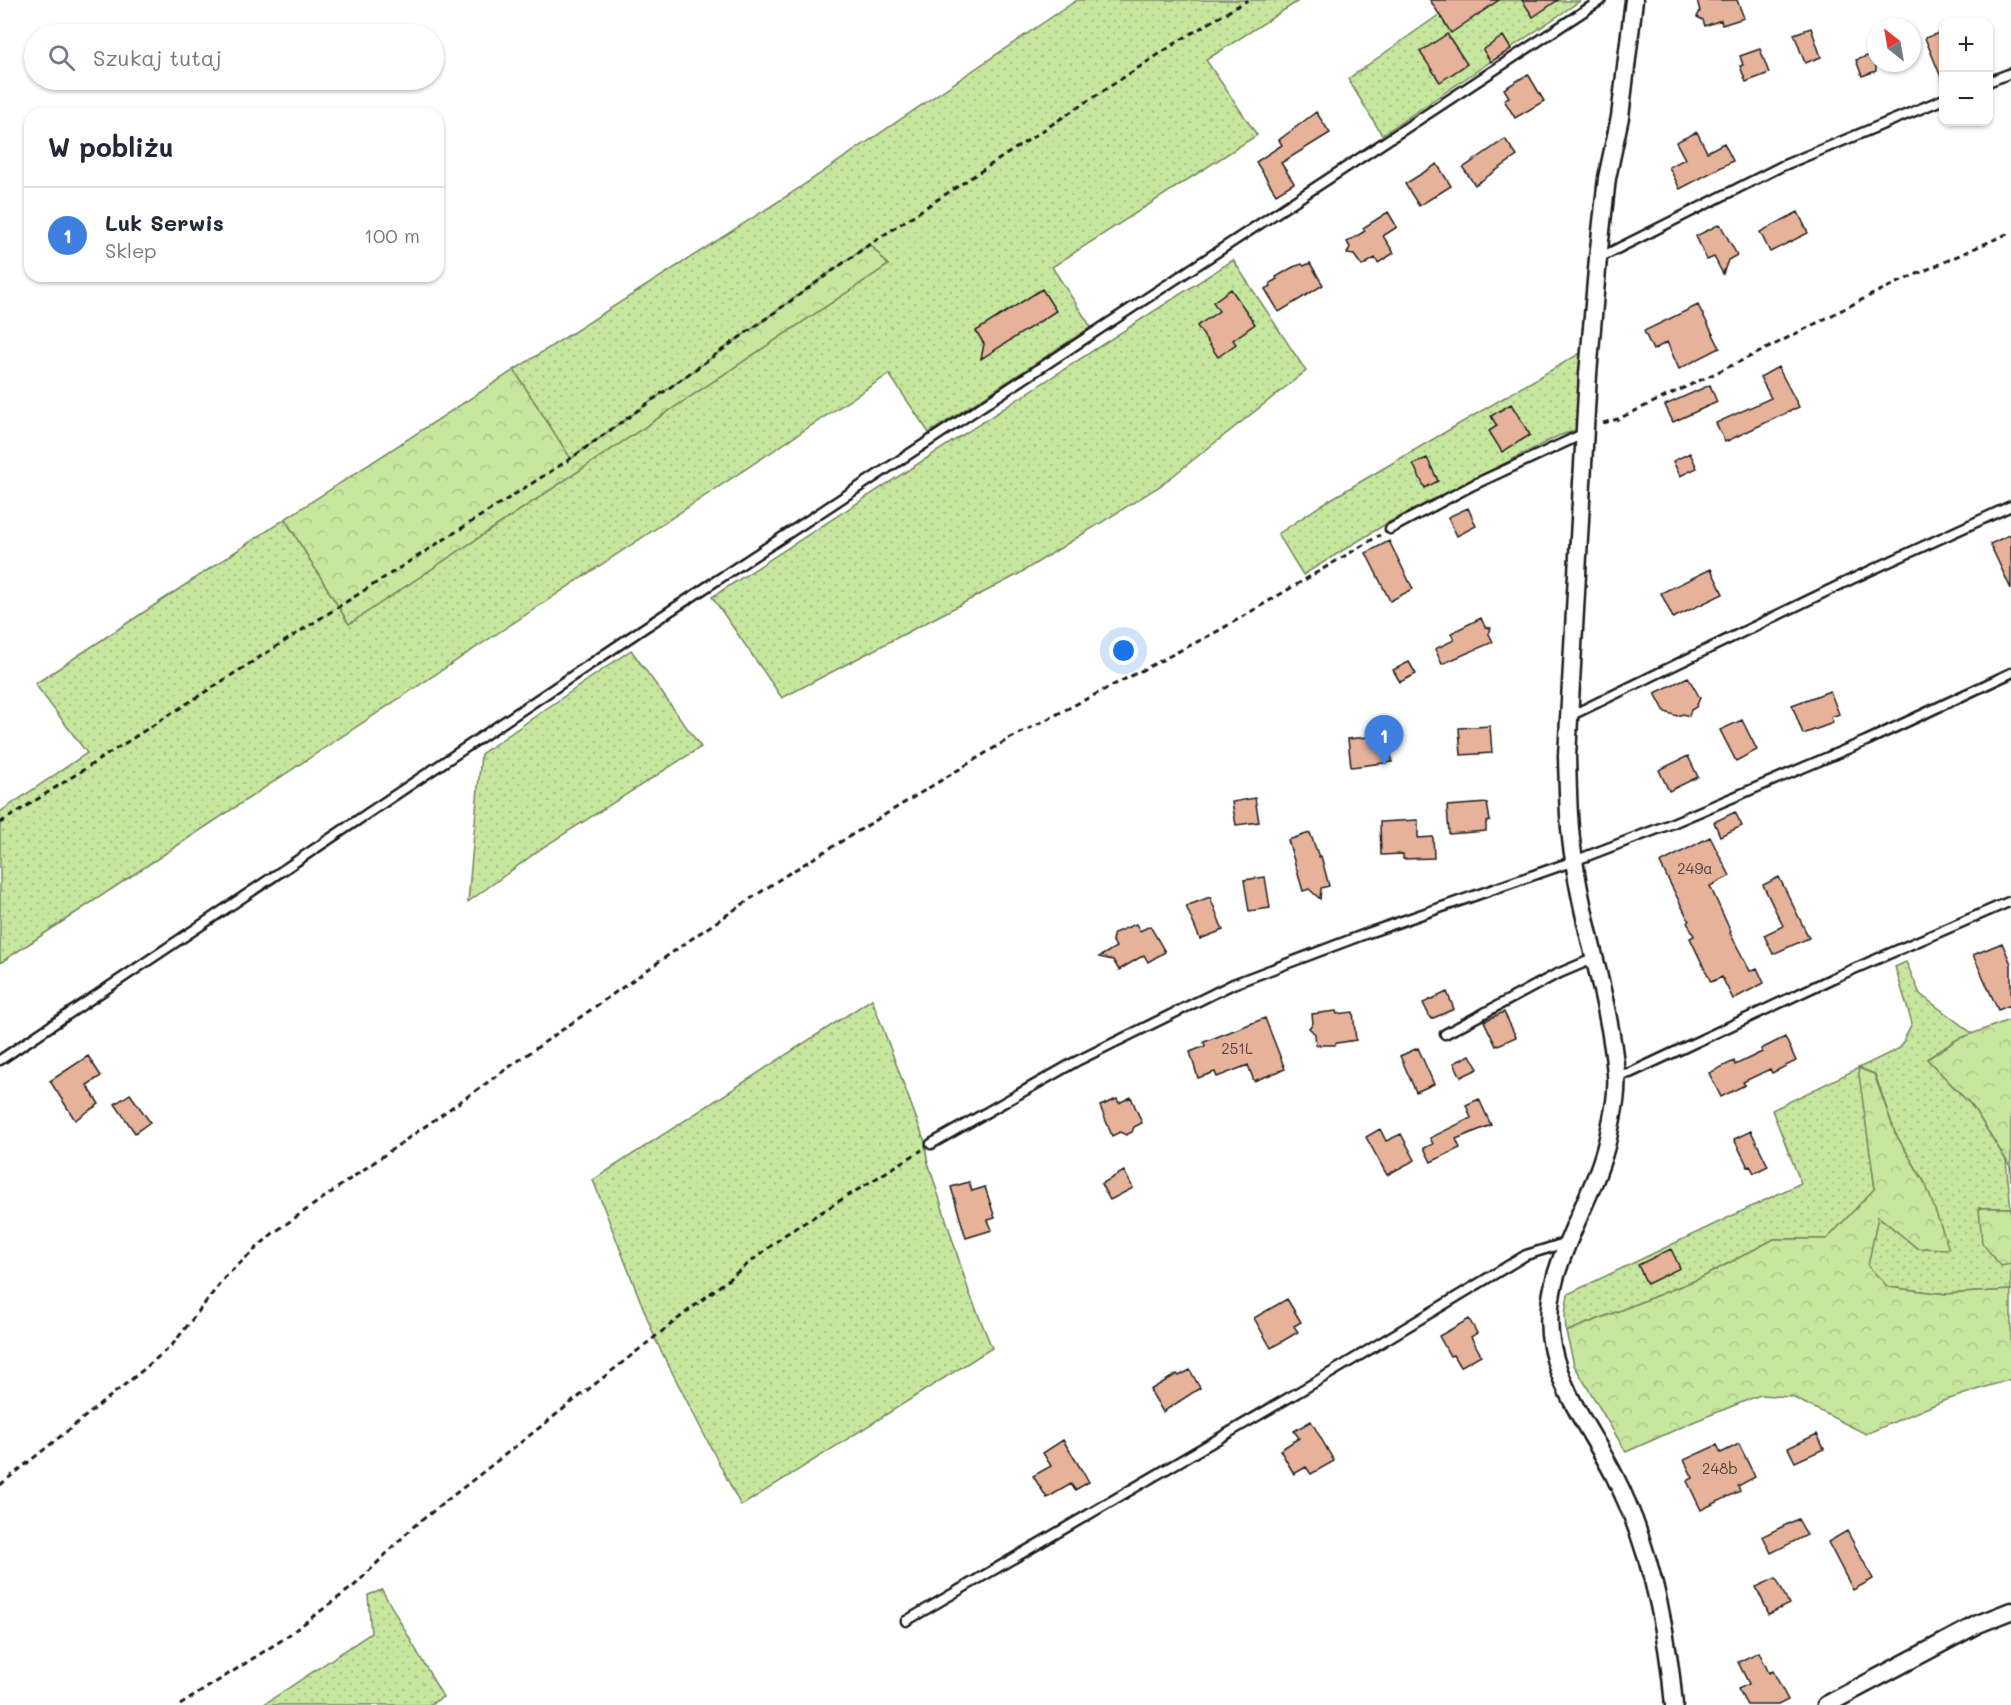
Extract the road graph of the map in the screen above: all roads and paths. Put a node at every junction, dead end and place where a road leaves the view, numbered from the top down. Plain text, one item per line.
1 (1248, 0) edge
2 (1601, 0) edge
3 (1634, 0) edge
4 (2011, 73) edge
5 (1993, 80) edge
6 (1939, 101) edge
7 (2011, 232) edge
8 (1598, 258) junction
9 (1586, 430) junction
10 (2011, 506) edge
11 (1390, 529) joint
12 (2011, 673) edge
13 (1570, 716) junction
14 (0, 824) edge
15 (1574, 861) junction
16 (2011, 901) edge
17 (1595, 958) junction
18 (1445, 1034) dead end
19 (0, 1060) edge
20 (1616, 1075) junction
21 (931, 1144) joint
22 (1569, 1242) junction
23 (0, 1485) edge
24 (2011, 1611) edge
25 (906, 1621) dead end
26 (180, 1705) edge
27 (1674, 1705) edge
28 (1826, 1705) edge

1 - 14 path
2 - 19 lane
3 - 8 street
4 - 5 lane
6 - 8 lane
7 - 9 path
8 - 9 street
9 - 11 lane
9 - 13 street
10 - 13 lane
11 - 23 path
12 - 15 lane
13 - 15 street
15 - 17 street
15 - 21 lane
16 - 20 lane
17 - 18 lane
17 - 20 street
20 - 22 street
21 - 26 path
22 - 25 lane
22 - 27 street
24 - 28 street

